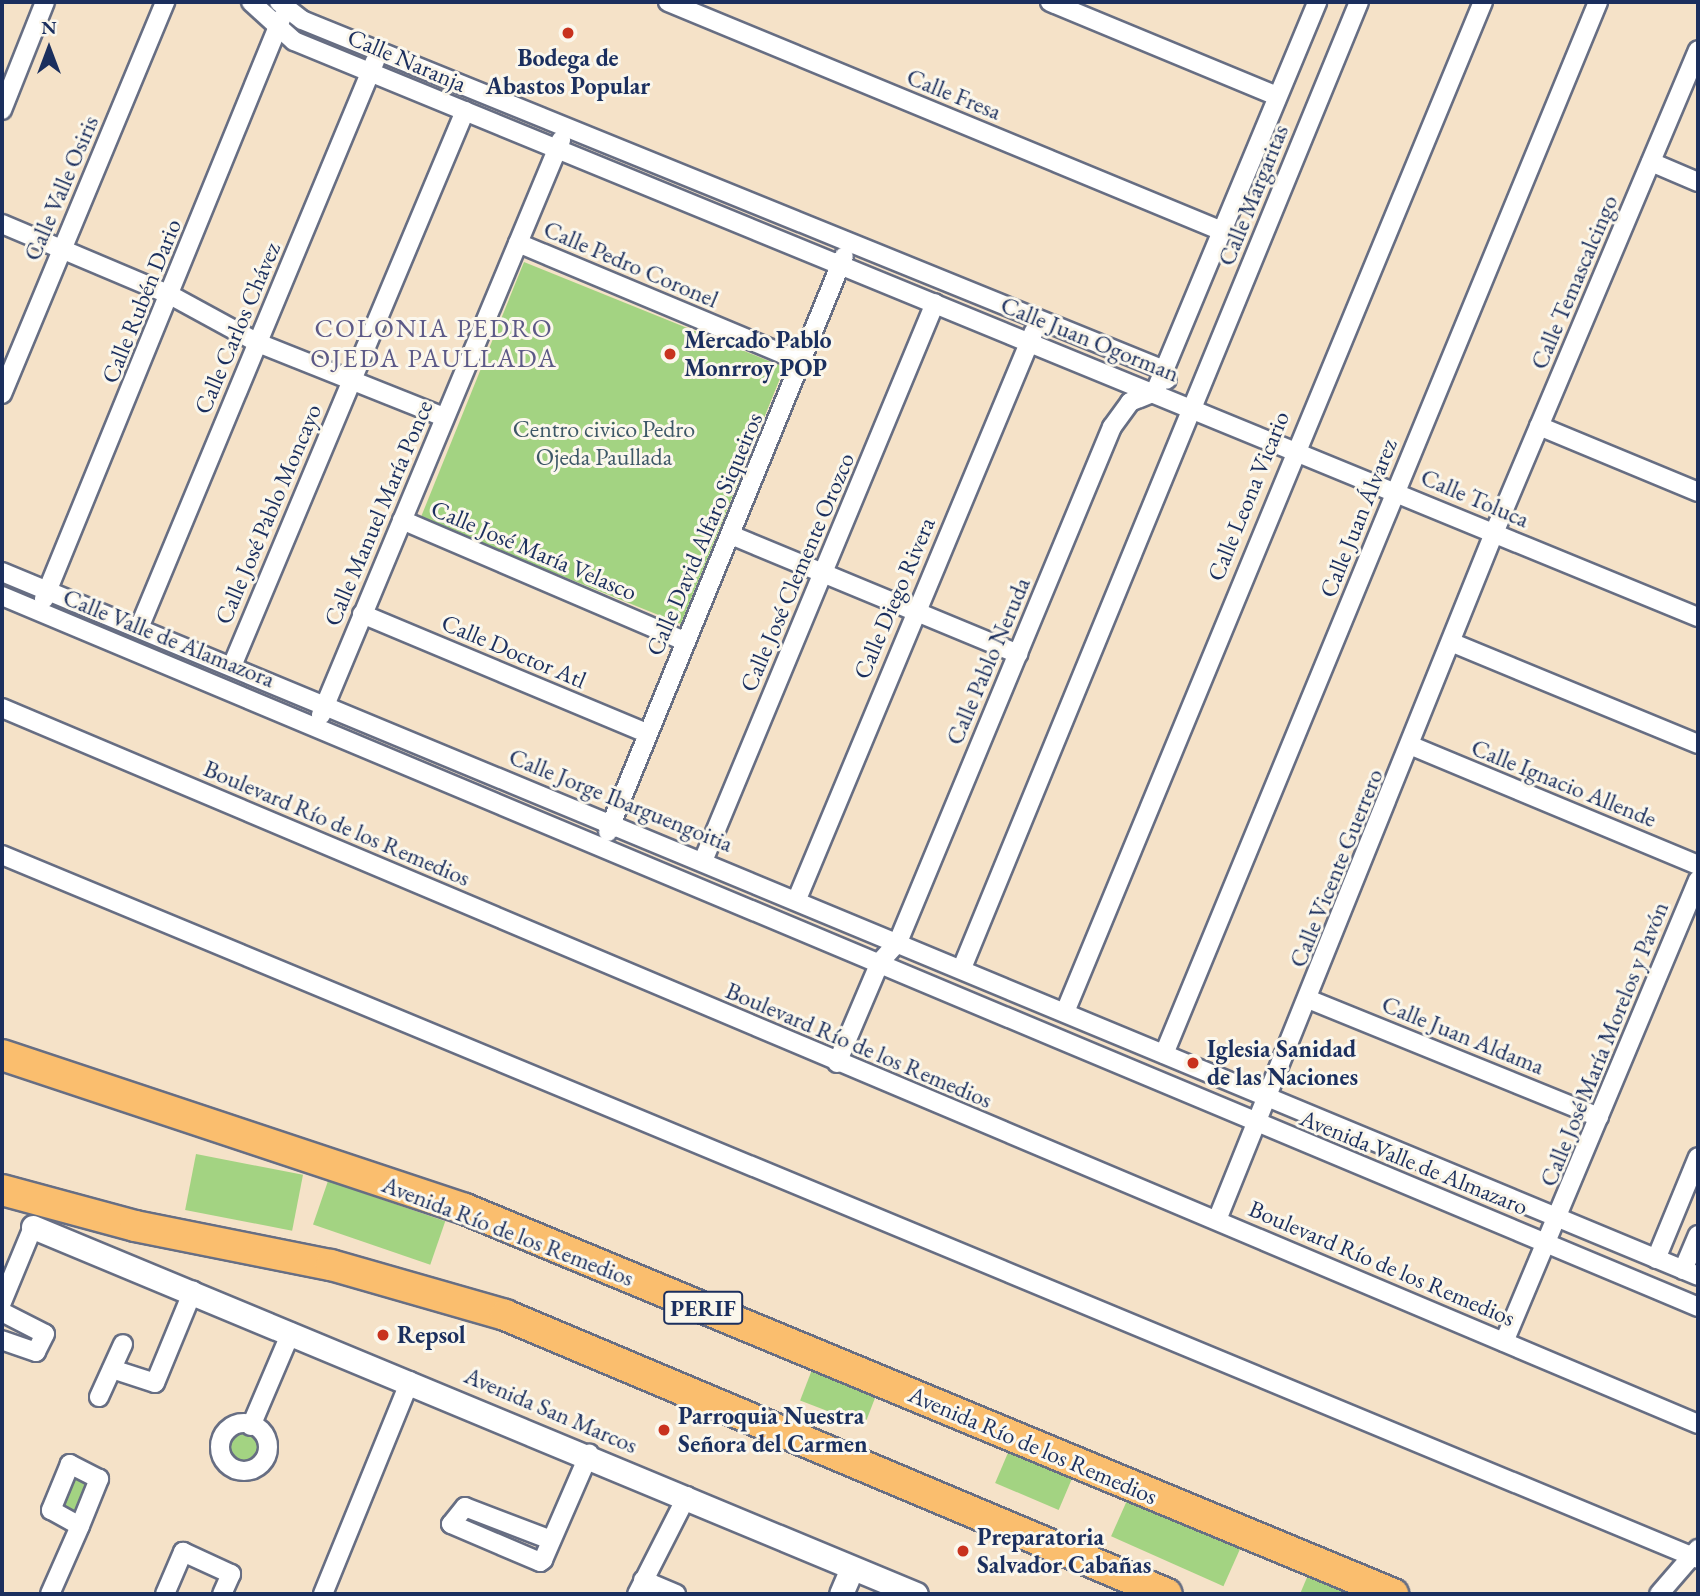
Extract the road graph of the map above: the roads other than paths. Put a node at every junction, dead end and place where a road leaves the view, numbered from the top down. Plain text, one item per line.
1 (45, 2) edge
2 (165, 2) edge
3 (668, 2) edge
4 (1050, 2) edge
5 (1317, 2) edge
6 (1359, 2) edge
7 (1483, 2) edge
8 (1598, 2) edge
9 (257, 4) edge
10 (283, 4) edge
11 (278, 30) junction
12 (380, 48) junction
13 (1697, 55) edge
14 (371, 70) junction
15 (1277, 96) junction
16 (2, 110) edge
17 (465, 111) junction
18 (566, 127) junction
19 (557, 150) junction
20 (1651, 162) junction
21 (1698, 182) edge
22 (2, 224) edge
23 (1222, 231) junction
24 (518, 243) junction
25 (850, 243) junction
26 (62, 248) junction
27 (841, 266) junction
28 (170, 295) junction
29 (935, 303) junction
30 (1039, 318) junction
31 (1030, 340) junction
32 (258, 343) junction
33 (802, 362) junction
34 (1164, 370) junction
35 (351, 380) junction
36 (1155, 392) junction
37 (2, 394) edge
38 (1193, 408) junction
39 (444, 418) junction
40 (1539, 426) junction
41 (1293, 449) junction
42 (1395, 490) junction
43 (1698, 492) edge
44 (402, 520) junction
45 (1494, 533) junction
46 (731, 535) junction
47 (2, 572) edge
48 (823, 574) junction
49 (48, 589) junction
50 (2, 596) edge
51 (38, 611) junction
52 (914, 612) junction
53 (362, 614) junction
54 (1698, 617) edge
55 (139, 628) junction
56 (686, 642) junction
57 (1453, 643) junction
58 (1018, 654) junction
59 (232, 666) junction
60 (325, 704) junction
61 (2, 708) edge
62 (317, 724) junction
63 (646, 733) junction
64 (1698, 744) edge
65 (1412, 746) junction
66 (611, 824) junction
67 (603, 844) junction
68 (2, 855) edge
69 (703, 861) junction
70 (1698, 865) edge
71 (1698, 880) edge
72 (797, 899) junction
73 (898, 942) junction
74 (880, 962) junction
75 (962, 968) junction
76 (1308, 999) junction
77 (1065, 1012) junction
78 (1164, 1054) junction
79 (2, 1055) edge
80 (837, 1063) junction
81 (1267, 1098) junction
82 (1599, 1116) junction
83 (1257, 1124) junction
84 (1698, 1157) edge
85 (2, 1190) edge
86 (1559, 1218) junction
87 (1217, 1220) junction
88 (33, 1227) joint
89 (1698, 1235) edge
90 (1548, 1243) junction
91 (1656, 1259) junction
92 (1691, 1273) edge
93 (193, 1291) junction
94 (2, 1303) edge
95 (1698, 1307) edge
96 (2, 1312) edge
97 (291, 1332) junction
98 (2, 1340) edge
99 (1504, 1342) junction
100 (123, 1344) dead end
101 (112, 1368) junction
102 (410, 1381) junction
103 (99, 1397) dead end
104 (1698, 1424) edge
105 (251, 1426) dead end
106 (589, 1454) junction
107 (687, 1496) junction
108 (80, 1526) dead end
109 (551, 1540) junction
110 (1697, 1555) edge
111 (852, 1567) junction
112 (873, 1586) edge
113 (640, 1587) edge
114 (50, 1594) edge
115 (165, 1594) edge
116 (222, 1594) edge
117 (323, 1594) edge
118 (676, 1594) edge
119 (841, 1594) edge
120 (916, 1594) edge
121 (1167, 1594) edge
122 (1392, 1594) edge
123 (1659, 1594) edge

1 - 16 street
2 - 26 street, Calle Valle Osiris
3 - 23 street, Calle Fresa
4 - 15 street
5 - 15 street, Calle Margaritas
6 - 38 street, Calle Margaritas
7 - 41 street, Calle Leona Vicario
8 - 42 street, Calle Juan Álvarez
9 - 11 street
10 - 11 street, Calle Rubén Dario
10 - 12 street, Calle Naranja
11 - 14 street, Calle Naranja
11 - 28 street, Calle Rubén Dario
12 - 14 street, Calle Carlos Chávez
12 - 18 street, Calle Naranja
13 - 20 street, Calle Temascalcingo
14 - 17 street, Calle Naranja
14 - 32 street, Calle Carlos Chávez
15 - 23 street, Calle Margaritas
17 - 19 street, Calle Naranja
17 - 35 street, Calle José Pablo Moncayo
18 - 19 street, Calle Manuel María Ponce
18 - 25 street, Calle Juan Ogorman
19 - 24 street, Calle Manuel María Ponce
19 - 27 street, Calle Juan Ogorman
20 - 21 street
20 - 40 street, Calle Temascalcingo
22 - 26 street
23 - 34 street, Calle Margaritas
24 - 33 street, Calle Pedro Coronel
24 - 39 street, Calle Manuel María Ponce
25 - 27 street, Calle David Alfaro Siqueiros
25 - 30 street, Calle Juan Ogorman
26 - 28 street
26 - 37 street, Calle Valle Osiris
27 - 29 street, Calle Juan Ogorman
27 - 33 street, Calle David Alfaro Siqueiros
28 - 32 street
28 - 49 street, Calle Rubén Dario
29 - 31 street, Calle Juan Ogorman
29 - 48 street, Calle José Clemente Orozco
30 - 31 street, Calle Diego Rivera
30 - 34 street, Calle Juan Ogorman
31 - 36 street, Calle Juan Ogorman
31 - 52 street, Calle Diego Rivera
32 - 35 street
32 - 55 street, Calle Carlos Chávez
33 - 46 street, Calle David Alfaro Siqueiros
34 - 36 street, Calle Margaritas
34 - 38 street, Calle Juan Ogorman
35 - 39 street
35 - 59 street, Calle José Pablo Moncayo
36 - 38 street, Calle Juan Ogorman
36 - 58 street, Calle Pablo Neruda
38 - 41 street, Calle Toluca
38 - 75 street
39 - 44 street, Calle Manuel María Ponce
40 - 43 street
40 - 45 street, Calle Temascalcingo
41 - 42 street, Calle Toluca
41 - 77 street, Calle Leona Vicario
42 - 45 street, Calle Toluca
42 - 78 street, Calle Juan Álvarez
44 - 53 street, Calle Manuel María Ponce
44 - 56 street, Calle José María Velasco
45 - 54 street, Calle Toluca
45 - 57 street, Calle Vicente Guerrero
46 - 48 street
46 - 56 street, Calle David Alfaro Siqueiros
47 - 49 street, Calle Valle de Alamazora
48 - 52 street
48 - 69 street, Calle José Clemente Orozco
49 - 51 street, Calle Rubén Dario
49 - 55 street, Calle Valle de Alamazora
50 - 51 street, Calle Valle de Alamazora
51 - 62 street, Calle Valle de Alamazora
52 - 58 street
52 - 72 street, Calle Diego Rivera
53 - 60 street, Calle Manuel María Ponce
53 - 63 street, Calle Doctor Atl
55 - 59 street, Calle Valle de Alamazora
56 - 63 street, Calle David Alfaro Siqueiros
57 - 64 street
57 - 65 street, Calle Vicente Guerrero
58 - 73 street, Calle Pablo Neruda
59 - 60 street, Calle Valle de Alamazora
60 - 62 street, Calle Manuel María Ponce
60 - 66 street, Calle Jorge Ibarguengoitia
61 - 80 street, Boulevard Río de los Remedios
62 - 67 street, Calle Jorge Ibarguengoitia
63 - 66 street, Calle David Alfaro Siqueiros
65 - 70 street, Calle Ignacio Allende
65 - 76 street, Calle Vicente Guerrero
66 - 67 street, Calle David Alfaro Siqueiros
66 - 69 street, Calle Jorge Ibarguengoitia
67 - 74 street, Calle Jorge Ibarguengoitia
68 - 110 street
69 - 72 street, Calle Jorge Ibarguengoitia
71 - 82 street, Calle José María Morelos y Pavón
72 - 73 street, Calle Jorge Ibarguengoitia
73 - 74 street, Calle Pablo Neruda
73 - 75 street, Avenida Valle de Almazaro
74 - 80 street, Calle Pablo Neruda
74 - 83 street, Avenida Valle de Almazaro
75 - 77 street, Avenida Valle de Almazaro
76 - 81 street, Calle Vicente Guerrero
76 - 82 street, Calle Juan Aldama
77 - 78 street, Avenida Valle de Almazaro
78 - 81 street, Avenida Valle de Almazaro
79 - 122 highway, Avenida Río de los Remedios / PERIF
80 - 87 street, Boulevard Río de los Remedios
81 - 83 street, Calle Vicente Guerrero
81 - 86 street, Avenida Valle de Almazaro
82 - 86 street, Calle José María Morelos y Pavón
83 - 87 street, Calle Vicente Guerrero
83 - 90 street, Avenida Valle de Almazaro
84 - 91 street
85 - 121 highway
86 - 90 street, Calle José María Morelos y Pavón
86 - 91 street, Avenida Valle de Almazaro
87 - 99 street, Boulevard Río de los Remedios
88 - 93 street, Avenida San Marcos
88 - 94 street
89 - 92 street
90 - 95 street, Avenida Valle de Almazaro
90 - 99 street, Calle José María Morelos y Pavón
91 - 92 street, Avenida Valle de Almazaro
93 - 97 street, Avenida San Marcos
93 - 101 street
96 - 98 street
97 - 102 street, Avenida San Marcos
97 - 105 street
99 - 104 street, Boulevard Río de los Remedios
100 - 101 street
101 - 103 street
102 - 106 street, Avenida San Marcos
102 - 117 street
106 - 107 street, Avenida San Marcos
106 - 109 street
107 - 111 street, Avenida San Marcos
107 - 113 street
108 - 114 street
109 - 109 street
110 - 123 street
111 - 112 street, Avenida San Marcos
111 - 119 street
112 - 120 street, Avenida San Marcos
113 - 118 street
115 - 116 street

